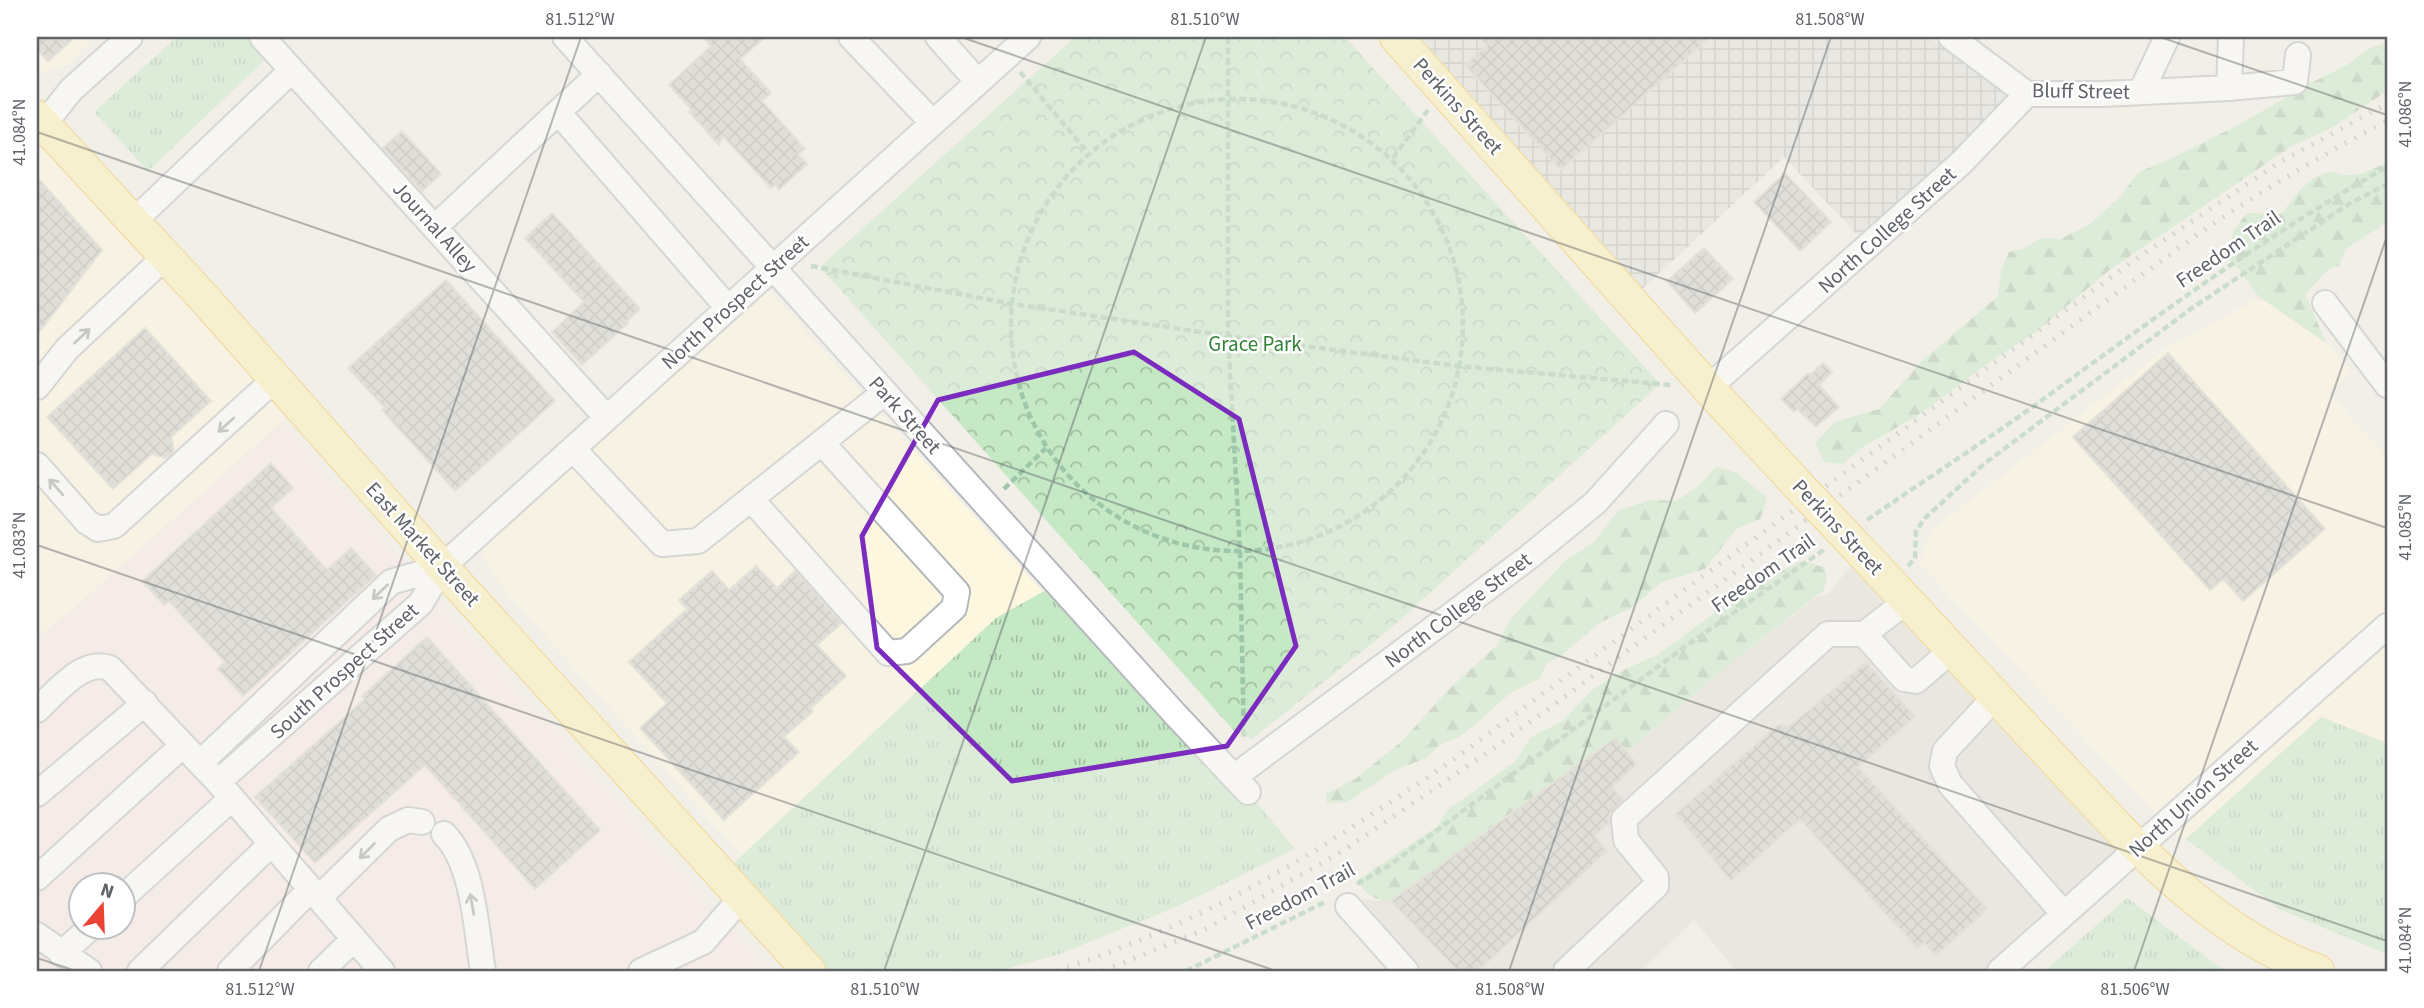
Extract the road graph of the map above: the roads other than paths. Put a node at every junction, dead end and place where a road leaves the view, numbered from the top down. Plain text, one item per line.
1 (130, 37) edge
2 (262, 37) edge
3 (851, 37) edge
4 (938, 37) edge
5 (1028, 37) edge
6 (1396, 37) edge
7 (1951, 37) edge
8 (2166, 37) edge
9 (2231, 37) edge
10 (570, 38) edge
11 (2298, 55) dead end
12 (292, 70) junction
13 (599, 74) junction
14 (978, 82) junction
15 (2229, 88) junction
16 (2141, 92) junction
17 (2027, 94) junction
18 (558, 112) junction
19 (933, 123) junction
20 (39, 125) edge
21 (133, 222) junction
22 (435, 228) junction
23 (165, 257) junction
24 (773, 268) junction
25 (2325, 303) dead end
26 (728, 308) junction
27 (276, 378) junction
28 (2387, 383) edge
29 (37, 387) edge
30 (1709, 388) junction
31 (885, 392) junction
32 (607, 418) junction
33 (1666, 424) dead end
34 (822, 443) junction
35 (573, 449) junction
36 (37, 465) edge
37 (751, 499) junction
38 (442, 567) junction
39 (1898, 592) junction
40 (2387, 626) edge
41 (1864, 634) junction
42 (1952, 650) junction
43 (1996, 696) junction
44 (145, 703) junction
45 (37, 710) edge
46 (192, 754) junction
47 (1242, 779) joint
48 (225, 790) junction
49 (37, 794) edge
50 (271, 844) junction
51 (2138, 848) junction
52 (37, 878) edge
53 (136, 883) edge
54 (315, 894) junction
55 (742, 897) junction
56 (1341, 899) road end
57 (2064, 914) junction
58 (37, 935) edge
59 (354, 939) junction
60 (74, 942) edge
61 (61, 954) junction
62 (89, 971) edge
63 (140, 971) edge
64 (230, 971) edge
65 (321, 971) edge
66 (382, 971) edge
67 (484, 971) edge
68 (641, 971) edge
69 (809, 971) edge
70 (1406, 971) edge
71 (1566, 971) edge
72 (2000, 971) edge
73 (2318, 971) edge

1 - 20 street
2 - 12 street, Journal Alley
3 - 19 street
4 - 14 street
5 - 14 street, North Prospect Street
6 - 30 main road, Perkins Street
7 - 17 street, Bluff Street
8 - 16 street
9 - 15 street
10 - 13 street, Park Street
11 - 15 street, Bluff Street
12 - 21 street
12 - 22 street, Journal Alley
13 - 18 street
13 - 24 street, Park Street
14 - 19 street, North Prospect Street
15 - 16 street, Bluff Street
16 - 17 street, Bluff Street
17 - 30 street, North College Street
18 - 22 street
18 - 26 street
19 - 24 street, North Prospect Street
20 - 21 main road, East Market Street
21 - 23 main road, East Market Street
22 - 32 street, Journal Alley
23 - 27 main road, East Market Street
29 -> 23 street
24 - 26 street, North Prospect Street
24 - 31 street, Park Street
25 - 28 street
26 - 32 street, North Prospect Street
27 -> 36 street
27 - 38 main road, East Market Street
30 - 39 main road, Perkins Street, bridge
31 - 34 street
31 - 47 street, Park Street
32 - 35 street, North Prospect Street
33 - 47 street, North College Street
34 - 37 street
34 - 37 street
35 - 37 street
35 - 38 street, North Prospect Street
38 -> 46 street, South Prospect Street
38 - 48 street, South Prospect Street
38 - 55 main road, East Market Street
39 - 41 street
39 - 42 main road, Perkins Street
40 - 51 street, North Union Street
41 - 42 street
41 - 71 street
42 - 43 main road, Perkins Street
43 - 51 main road, Perkins Street
43 - 57 street
44 - 45 street
44 - 46 street
44 - 49 street
46 - 48 street
46 - 52 street, South Prospect Street
48 - 50 street
48 - 53 street, South Prospect Street
50 - 54 street
50 - 63 street
51 - 57 street, North Union Street
51 - 73 main road, Perkins Street
54 - 59 street
54 - 64 street
67 -> 54 street
55 - 68 street
55 - 69 main road, East Market Street
56 - 70 street
57 - 72 street, North Union Street
58 - 61 street
59 - 65 street
59 - 66 street
60 - 61 street
61 - 62 street

